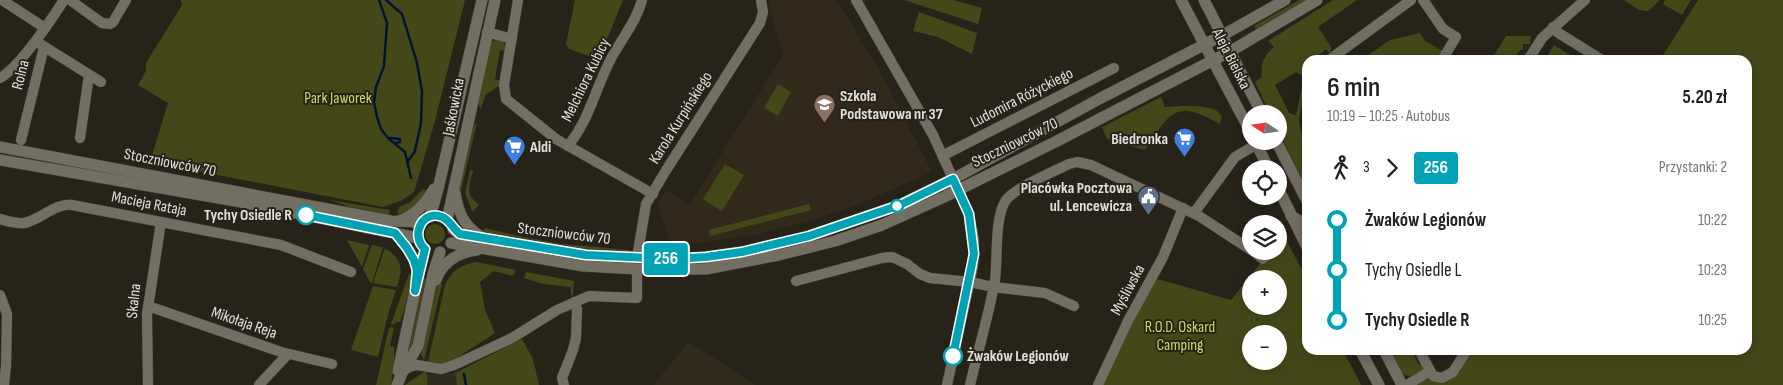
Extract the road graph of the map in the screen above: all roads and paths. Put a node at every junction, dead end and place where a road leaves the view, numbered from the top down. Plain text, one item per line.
1 (2, 0) edge
2 (64, 0) edge
3 (70, 0) edge
4 (126, 0) edge
5 (482, 0) edge
6 (494, 0) edge
7 (518, 0) edge
8 (642, 0) edge
9 (761, 0) edge
10 (856, 0) edge
11 (1181, 0) edge
12 (1204, 0) edge
13 (1285, 0) edge
14 (1317, 0) edge
15 (1411, 0) edge
16 (1423, 0) edge
17 (1585, 0) edge
18 (1553, 27) junction
19 (45, 28) junction
20 (487, 32) junction
21 (1223, 35) junction
22 (512, 39) junction
23 (34, 41) junction
24 (1206, 44) junction
25 (44, 47) junction
26 (1231, 51) junction
27 (1336, 55) edge
28 (1445, 55) edge
29 (1531, 55) edge
30 (1594, 55) edge
31 (1214, 60) junction
32 (1114, 68) dead end
33 (89, 75) junction
34 (0, 78) edge
35 (101, 82) dead end
36 (1258, 105) edge
37 (1242, 115) edge
38 (80, 138) dead end
39 (21, 140) dead end
40 (568, 146) junction
41 (0, 147) edge
42 (1246, 150) edge
43 (1281, 150) edge
44 (944, 155) junction
45 (0, 160) edge
46 (441, 176) junction
47 (455, 184) junction
48 (956, 184) junction
49 (1302, 191) edge
50 (653, 194) junction
51 (1286, 205) edge
52 (1183, 208) junction
53 (1194, 213) junction
54 (1291, 216) junction
55 (0, 219) edge
56 (426, 219) junction
57 (161, 222) junction
58 (1302, 223) edge
59 (450, 224) junction
60 (396, 227) junction
61 (1302, 236) edge
62 (418, 238) junction
63 (451, 244) junction
64 (483, 244) junction
65 (1242, 244) edge
66 (425, 249) junction
67 (440, 252) junction
68 (637, 264) junction
69 (351, 272) dead end
70 (796, 281) dead end
71 (970, 282) junction
72 (993, 288) junction
73 (415, 291) junction
74 (0, 295) edge
75 (574, 302) junction
76 (428, 304) junction
77 (148, 306) junction
78 (1074, 306) dead end
79 (288, 354) junction
80 (1363, 355) edge
81 (1387, 355) edge
82 (1422, 355) edge
83 (1464, 355) edge
84 (332, 364) dead end
85 (402, 371) junction
86 (1430, 371) junction
87 (4, 385) edge
88 (148, 385) edge
89 (259, 385) edge
90 (396, 385) edge
91 (564, 385) edge
92 (947, 385) edge
93 (970, 385) edge
94 (1098, 385) edge
95 (1379, 385) edge
96 (1402, 385) edge
97 (1407, 385) edge

1 - 19 street
2 - 19 street, Rolna
3 - 4 street
5 - 46 street, Jaśkowicka
6 - 20 street, Jaśkowicka
7 - 22 street, Melchiora Kubicy
8 - 40 street, Melchiora Kubicy
9 - 50 street, Karola Kurpińskiego
10 - 44 street
11 - 24 street, Aleja Bielska
12 - 21 street, Aleja Bielska
13 - 21 street, Stoczniowców 70
14 - 26 street, Stoczniowców 70
15 - 27 street
16 - 28 street
17 - 18 street
18 - 29 street
18 - 30 street
19 - 23 street, Rolna
20 - 22 street
20 - 47 street, Jaśkowicka
21 - 24 street, Stoczniowców 70
21 - 26 street, Aleja Bielska
22 - 40 street, Melchiora Kubicy
23 - 25 street, Rolna
23 - 34 street, Rolna
24 - 31 street, Aleja Bielska
24 - 48 street, Stoczniowców 70
25 - 33 street, Rolna
25 - 39 street, Rolna
26 - 31 street, Stoczniowców 70
26 - 36 street, Aleja Bielska
31 - 37 street, Aleja Bielska
31 - 48 street, Stoczniowców 70
32 - 44 street, Ludomira Różyckiego
33 - 35 street, Rolna
33 - 38 street
40 - 50 street, Melchiora Kubicy
41 - 60 street, Stoczniowców 70
42 - 53 street
43 - 49 street
44 - 48 street
45 - 60 street, Stoczniowców 70
46 - 56 street, Jaśkowicka
46 - 60 street
47 - 59 street, Jaśkowicka
47 - 64 street
48 - 68 street, Stoczniowców 70
48 - 71 street
50 - 68 street, Karola Kurpińskiego
51 - 54 street
52 - 53 street
52 - 72 street
52 - 94 street, Myśliwska
53 - 65 street
54 - 58 street
54 - 61 street
55 - 57 street, Macieja Rataja
56 - 59 street
56 - 60 street, Stoczniowców 70
56 - 62 street
57 - 69 street, Macieja Rataja
57 - 77 street, Skalna
59 - 63 street
59 - 64 street, Stoczniowców 70
60 - 62 street, Stoczniowców 70
60 - 73 street
62 - 66 street
63 - 64 street, Stoczniowców 70
63 - 67 street
64 - 68 street, Stoczniowców 70
64 - 76 street
66 - 67 street
66 - 73 street
67 - 76 street
68 - 75 street, Karola Kurpińskiego
70 - 71 street
71 - 72 street
71 - 92 street
72 - 78 street
72 - 93 street
73 - 90 street
74 - 87 street
75 - 85 street
75 - 91 street
76 - 85 street
77 - 79 street, Mikołaja Reja
77 - 88 street, Skalna
79 - 84 street, Mikołaja Reja
79 - 89 street
80 - 95 street
81 - 96 street
82 - 86 street
83 - 86 street
85 - 90 street
86 - 97 street

